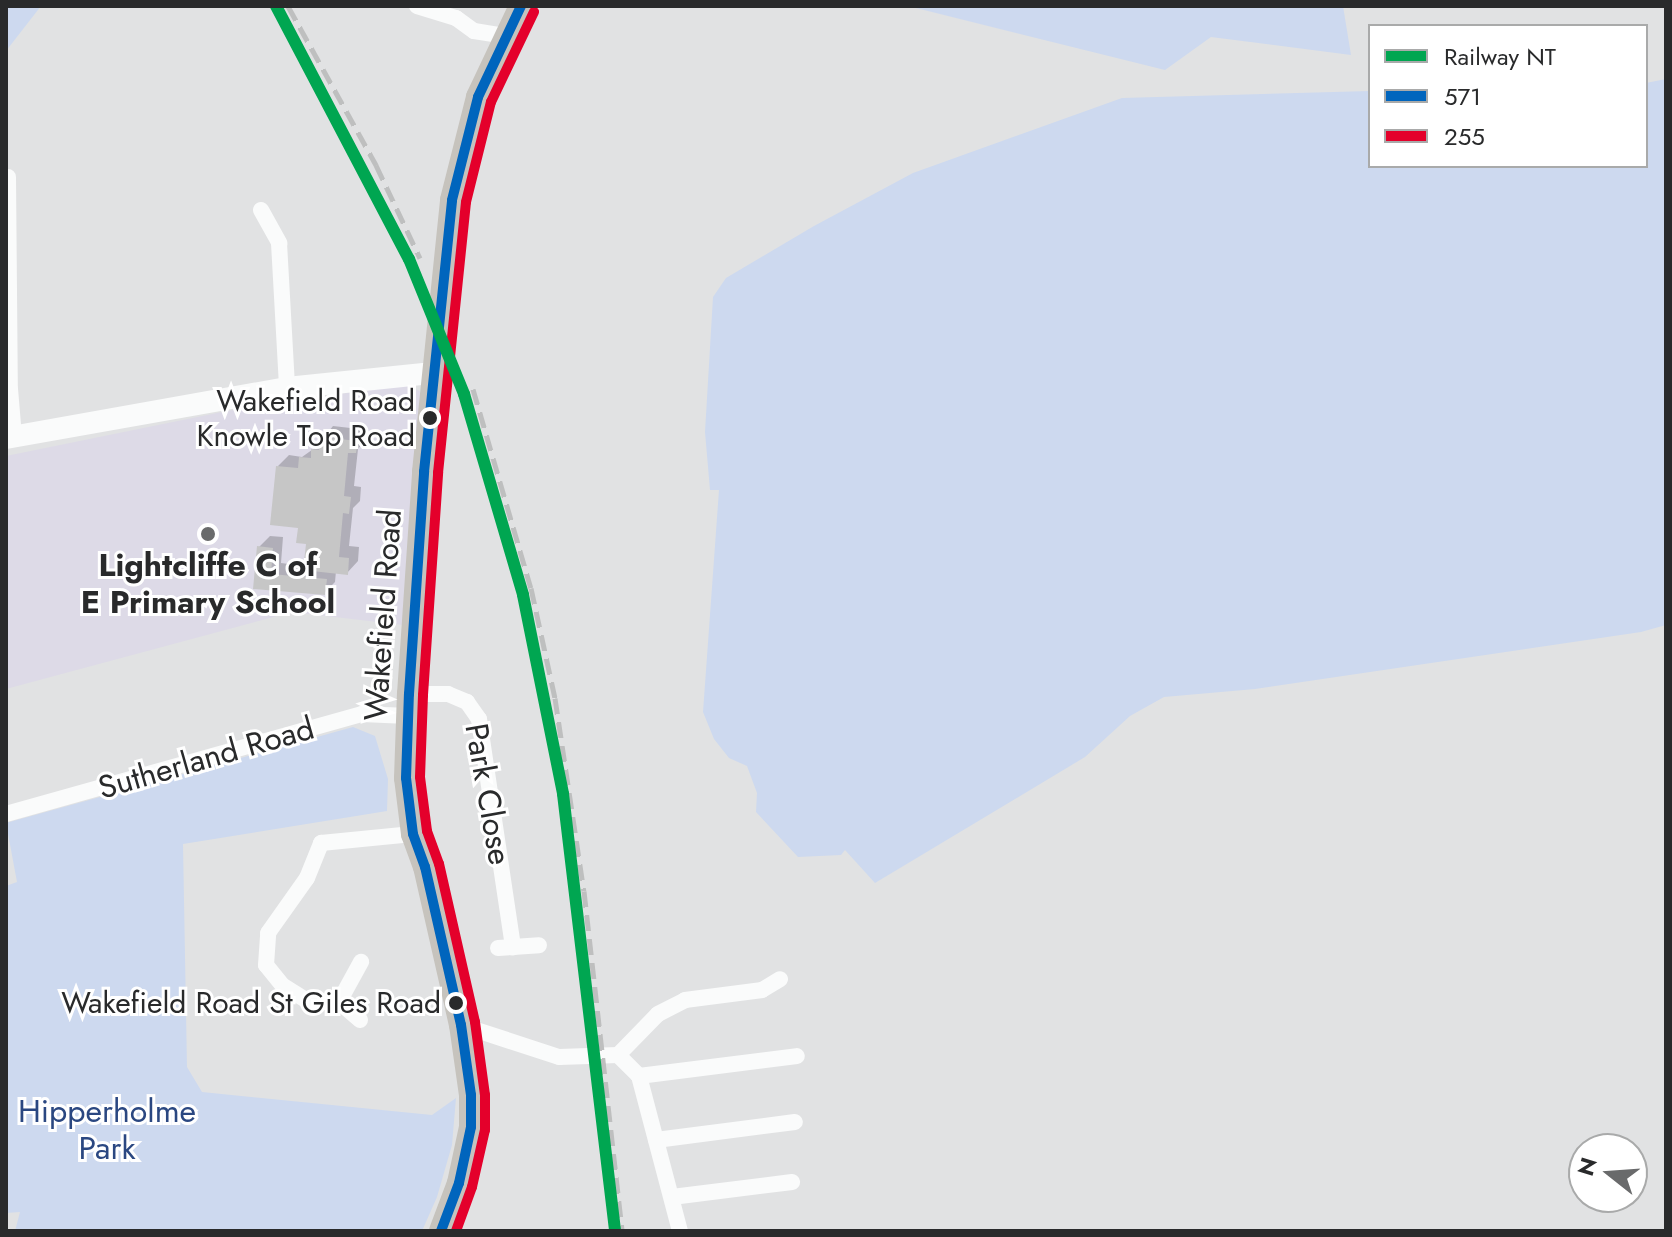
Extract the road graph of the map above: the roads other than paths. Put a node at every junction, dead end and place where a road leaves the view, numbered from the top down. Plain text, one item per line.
1 (417, 6) edge
2 (521, 6) edge
3 (505, 36) junction
4 (8, 177) dead end
5 (261, 210) dead end
6 (433, 373) junction
7 (287, 388) junction
8 (10, 438) edge
9 (408, 705) junction
10 (6, 814) edge
11 (413, 834) junction
12 (539, 945) dead end
13 (361, 962) dead end
14 (780, 979) dead end
15 (339, 1002) junction
16 (360, 1020) dead end
17 (461, 1025) junction
18 (618, 1055) junction
19 (797, 1056) dead end
20 (639, 1076) junction
21 (795, 1122) dead end
22 (656, 1140) junction
23 (792, 1182) dead end
24 (672, 1197) junction
25 (441, 1231) edge
26 (680, 1231) edge

1 - 3 street
2 - 3 main road, Wakefield Road
3 - 6 main road, Wakefield Road
4 - 8 street
5 - 7 street
6 - 7 street
6 - 9 main road, Wakefield Road
7 - 8 street
9 - 10 street, Sutherland Road
9 - 11 main road, Wakefield Road
9 - 12 street, Park Close
11 - 15 street
11 - 17 main road, Wakefield Road
13 - 15 street
14 - 18 street
15 - 16 street
17 - 18 street
17 - 25 main road, Wakefield Road
18 - 20 street
19 - 20 street
20 - 22 street
21 - 22 street
22 - 24 street
23 - 24 street
24 - 26 street

